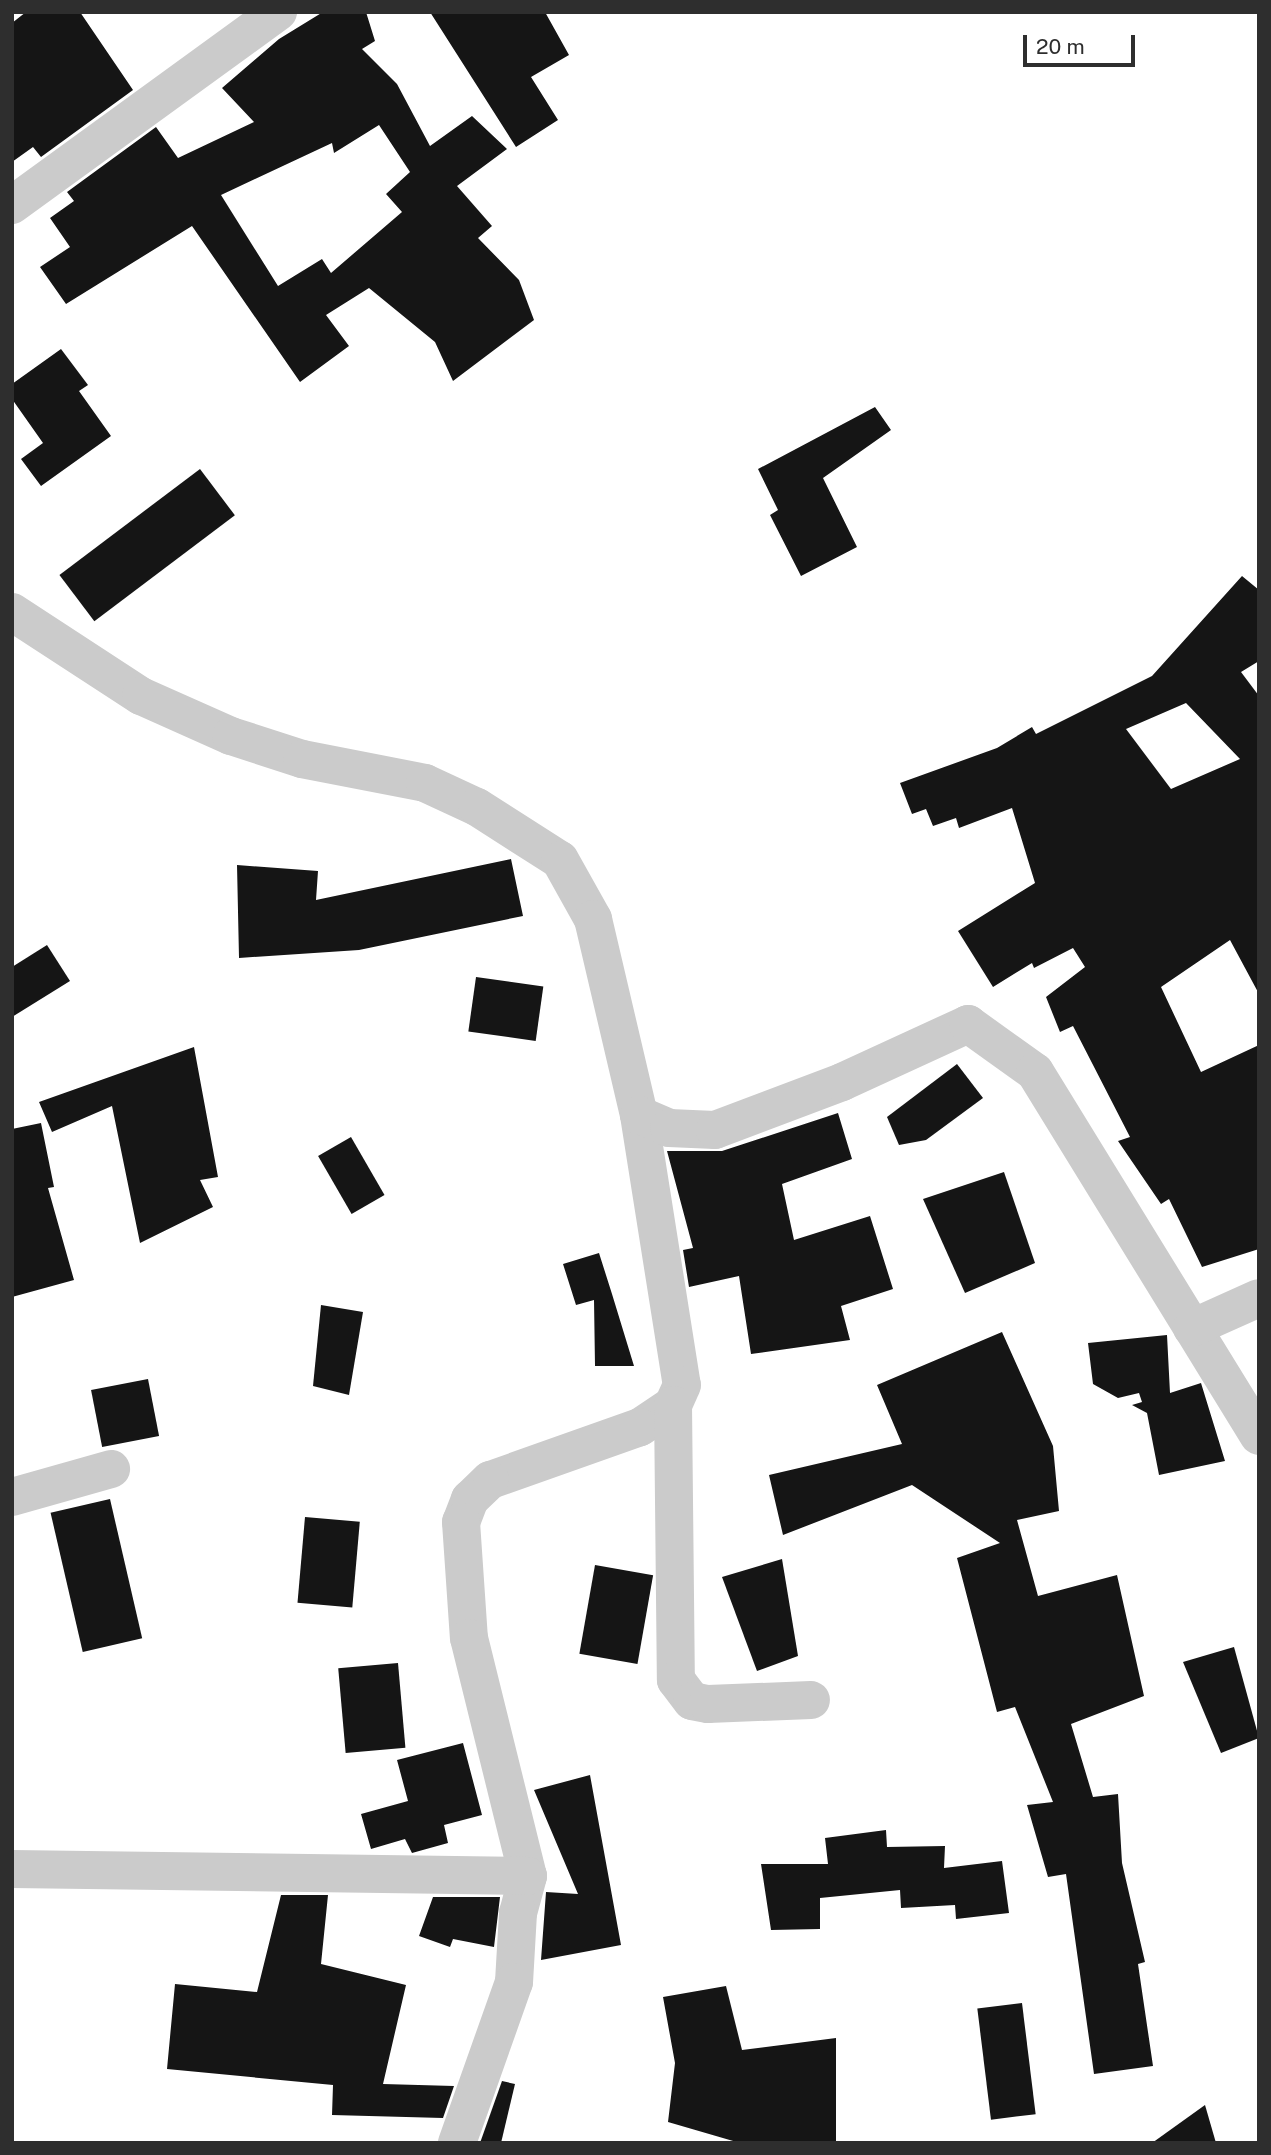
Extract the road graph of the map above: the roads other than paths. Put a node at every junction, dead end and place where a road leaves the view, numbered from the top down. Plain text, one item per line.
1 (278, 12) edge
2 (12, 205) edge
3 (12, 612) edge
4 (639, 1115) junction
5 (1259, 1298) edge
6 (1192, 1328) junction
7 (673, 1405) junction
8 (1259, 1436) edge
9 (111, 1469) dead end
10 (12, 1497) edge
11 (811, 1700) dead end
12 (12, 1869) edge
13 (528, 1876) junction
14 (457, 2143) edge

1 - 2 street
3 - 4 street
4 - 6 street
4 - 7 street
5 - 6 street
6 - 8 street
7 - 11 street
7 - 13 street
9 - 10 street
12 - 13 street
13 - 14 street

